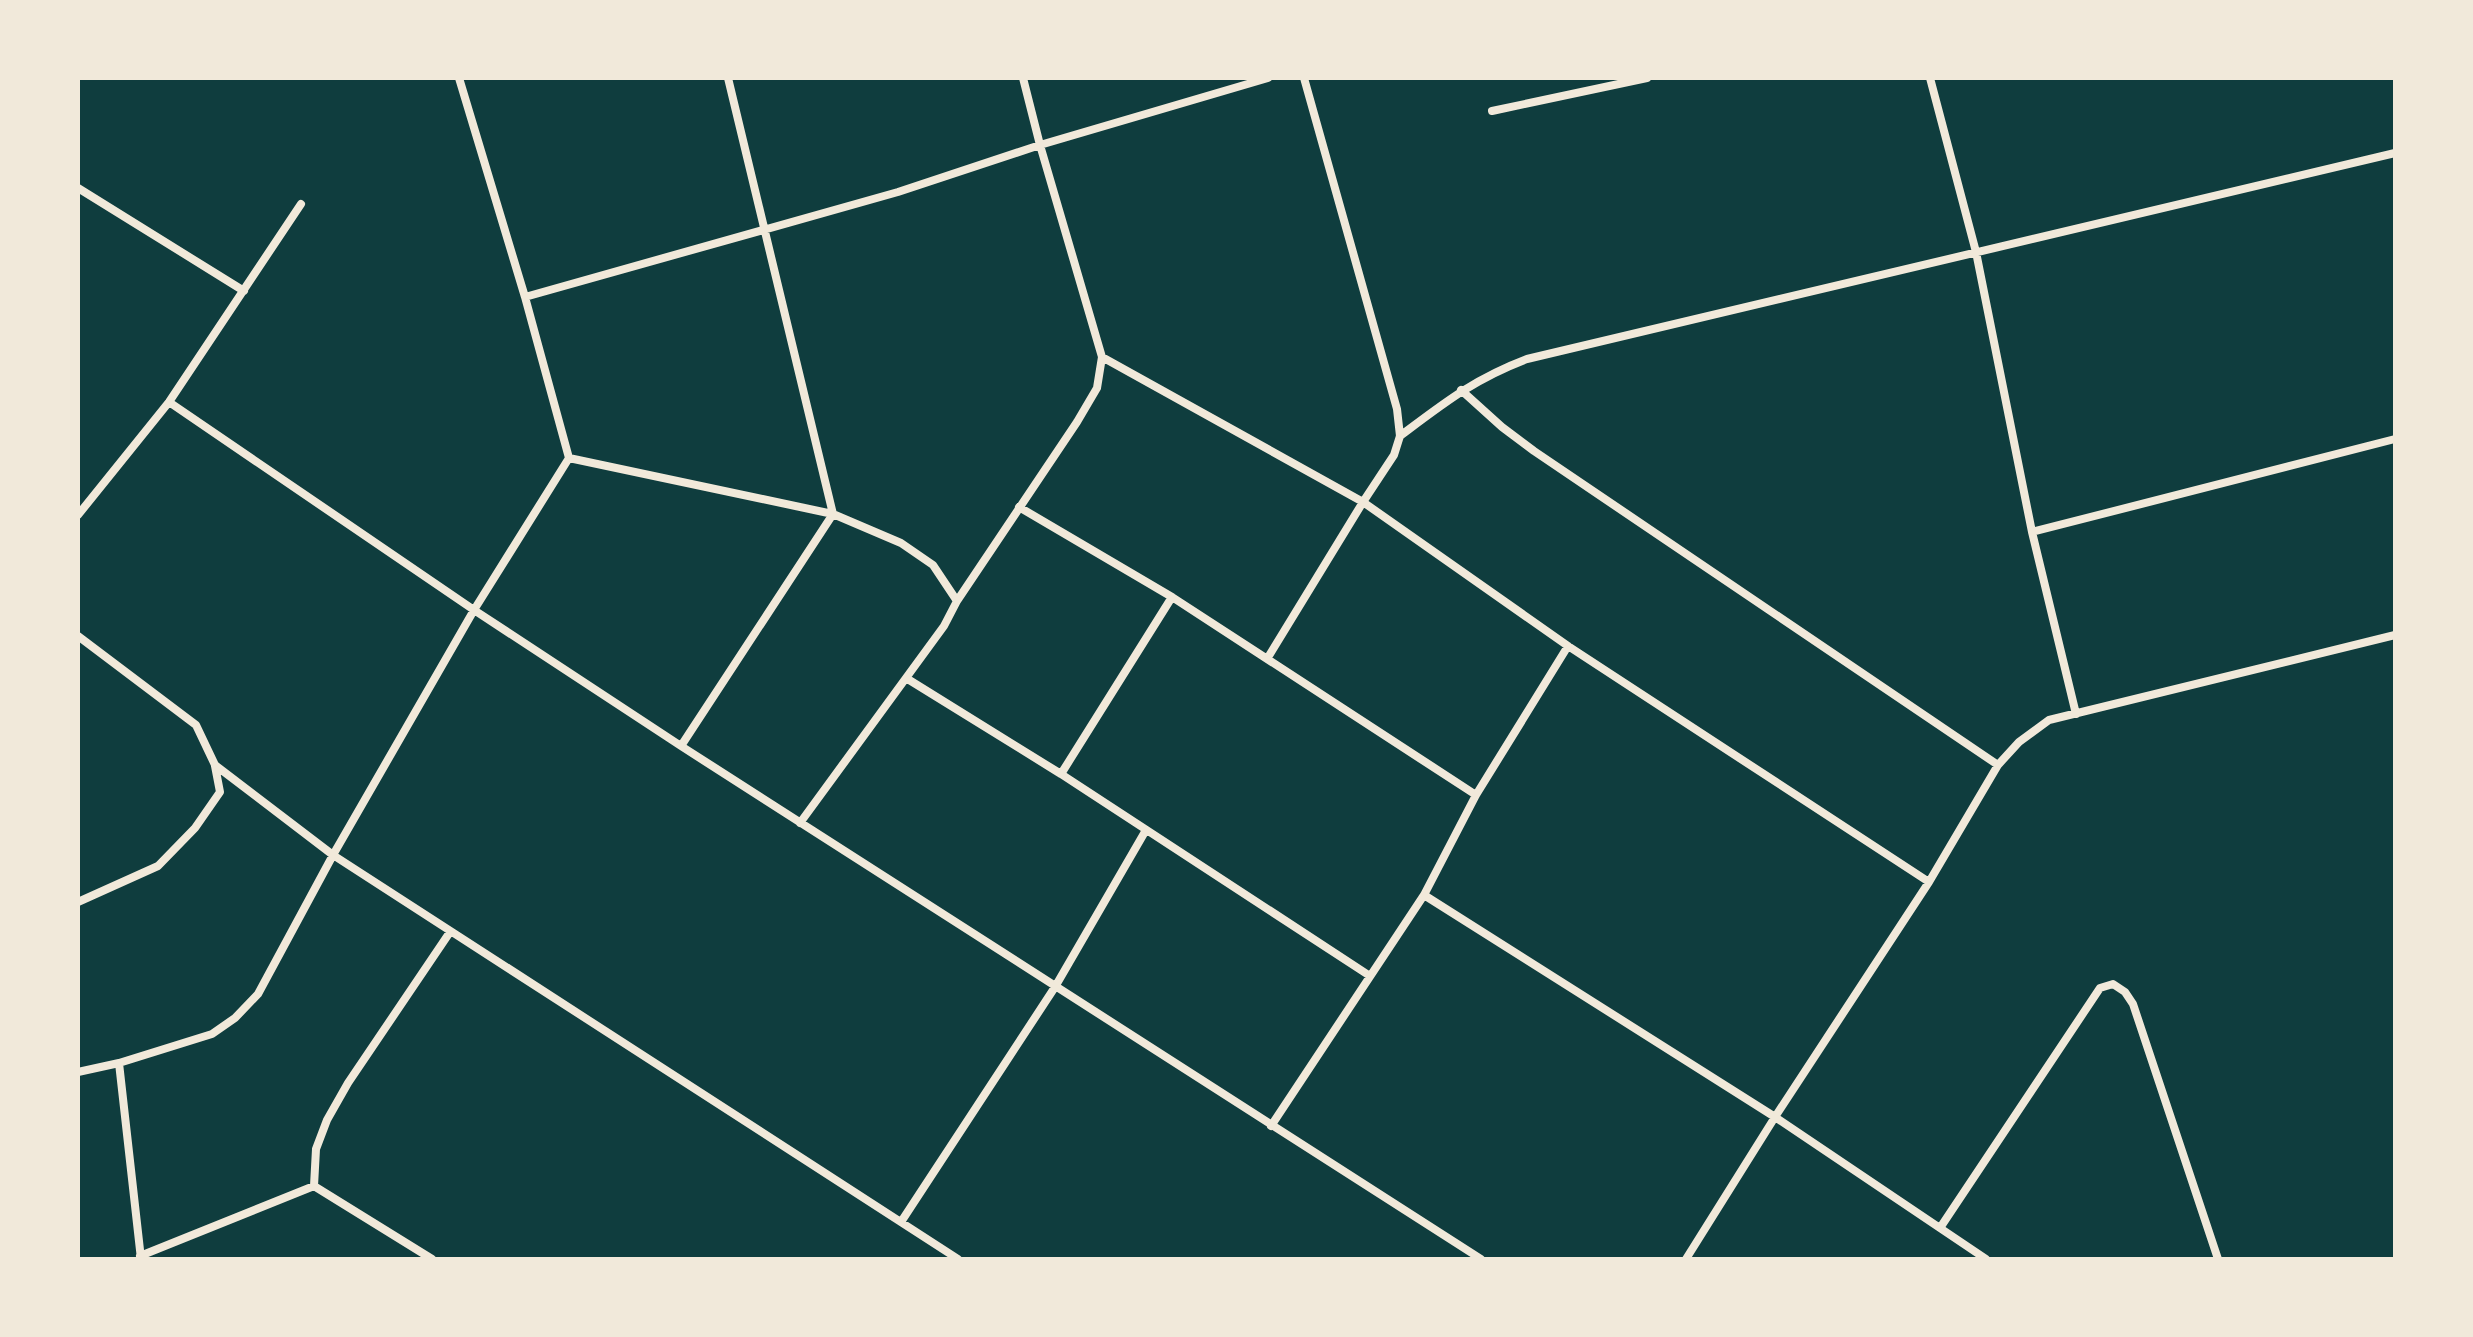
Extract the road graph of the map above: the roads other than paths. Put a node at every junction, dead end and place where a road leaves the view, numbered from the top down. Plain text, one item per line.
1 (459, 78) edge
2 (728, 78) edge
3 (1023, 78) edge
4 (1268, 78) edge
5 (1304, 78) edge
6 (1647, 78) edge
7 (1930, 78) edge
8 (1492, 111) dead end
9 (1040, 145) junction
10 (2395, 153) edge
11 (78, 188) edge
12 (301, 204) dead end
13 (766, 229) junction
14 (1976, 252) junction
15 (244, 291) junction
16 (525, 297) junction
17 (1102, 357) junction
18 (1461, 390) junction
19 (169, 402) junction
20 (1400, 436) junction
21 (2395, 439) edge
22 (569, 458) junction
23 (1363, 502) junction
24 (1019, 507) junction
25 (833, 514) junction
26 (78, 515) edge
27 (2032, 532) junction
28 (1172, 597) junction
29 (957, 601) junction
30 (474, 610) junction
31 (2395, 635) edge
32 (78, 636) edge
33 (1568, 646) junction
34 (1267, 659) junction
35 (906, 678) junction
36 (2076, 714) junction
37 (681, 746) junction
38 (215, 765) junction
39 (1998, 765) junction
40 (1061, 774) junction
41 (1476, 795) junction
42 (800, 823) junction
43 (1146, 830) junction
44 (333, 855) junction
45 (1929, 882) junction
46 (1424, 895) junction
47 (78, 902) edge
48 (450, 932) junction
49 (1370, 976) junction
50 (1055, 987) junction
51 (119, 1063) junction
52 (78, 1072) edge
53 (1775, 1117) junction
54 (1271, 1126) junction
55 (314, 1186) junction
56 (901, 1222) junction
57 (1940, 1228) junction
58 (141, 1258) edge
59 (432, 1259) edge
60 (958, 1259) edge
61 (1481, 1259) edge
62 (1686, 1259) edge
63 (1986, 1259) edge
64 (2218, 1259) edge

1 - 16 street
2 - 13 street
3 - 9 street
4 - 9 street
5 - 20 street
6 - 8 street
7 - 14 street
9 - 13 street
9 - 17 street
10 - 14 street
11 - 15 street
12 - 15 street
13 - 16 street
13 - 25 street
14 - 18 street
14 - 27 street
15 - 19 street
16 - 22 street
17 - 23 street
17 - 24 street
18 - 20 street
18 - 39 street
19 - 26 street
19 - 30 street
20 - 23 street
21 - 27 street
22 - 25 street
22 - 30 street
23 - 33 street
23 - 34 street
24 - 28 street
24 - 29 street
25 - 29 street
25 - 37 street
27 - 36 street
28 - 34 street
28 - 40 street
29 - 35 street
30 - 37 street
30 - 44 street
31 - 36 street
32 - 38 street
33 - 41 street
33 - 45 street
34 - 41 street
35 - 40 street
35 - 42 street
36 - 39 street
37 - 42 street
38 - 44 street
38 - 47 street
39 - 45 street
40 - 43 street
41 - 46 street
42 - 50 street
43 - 49 street
43 - 50 street
44 - 48 street
44 - 51 street
45 - 53 street
46 - 49 street
46 - 53 street
48 - 55 street
48 - 56 street
49 - 54 street
50 - 54 street
50 - 56 street
51 - 52 street
51 - 58 street
53 - 57 street
53 - 62 street
54 - 61 street
55 - 58 street
55 - 59 street
56 - 60 street
57 - 63 street
57 - 64 street

